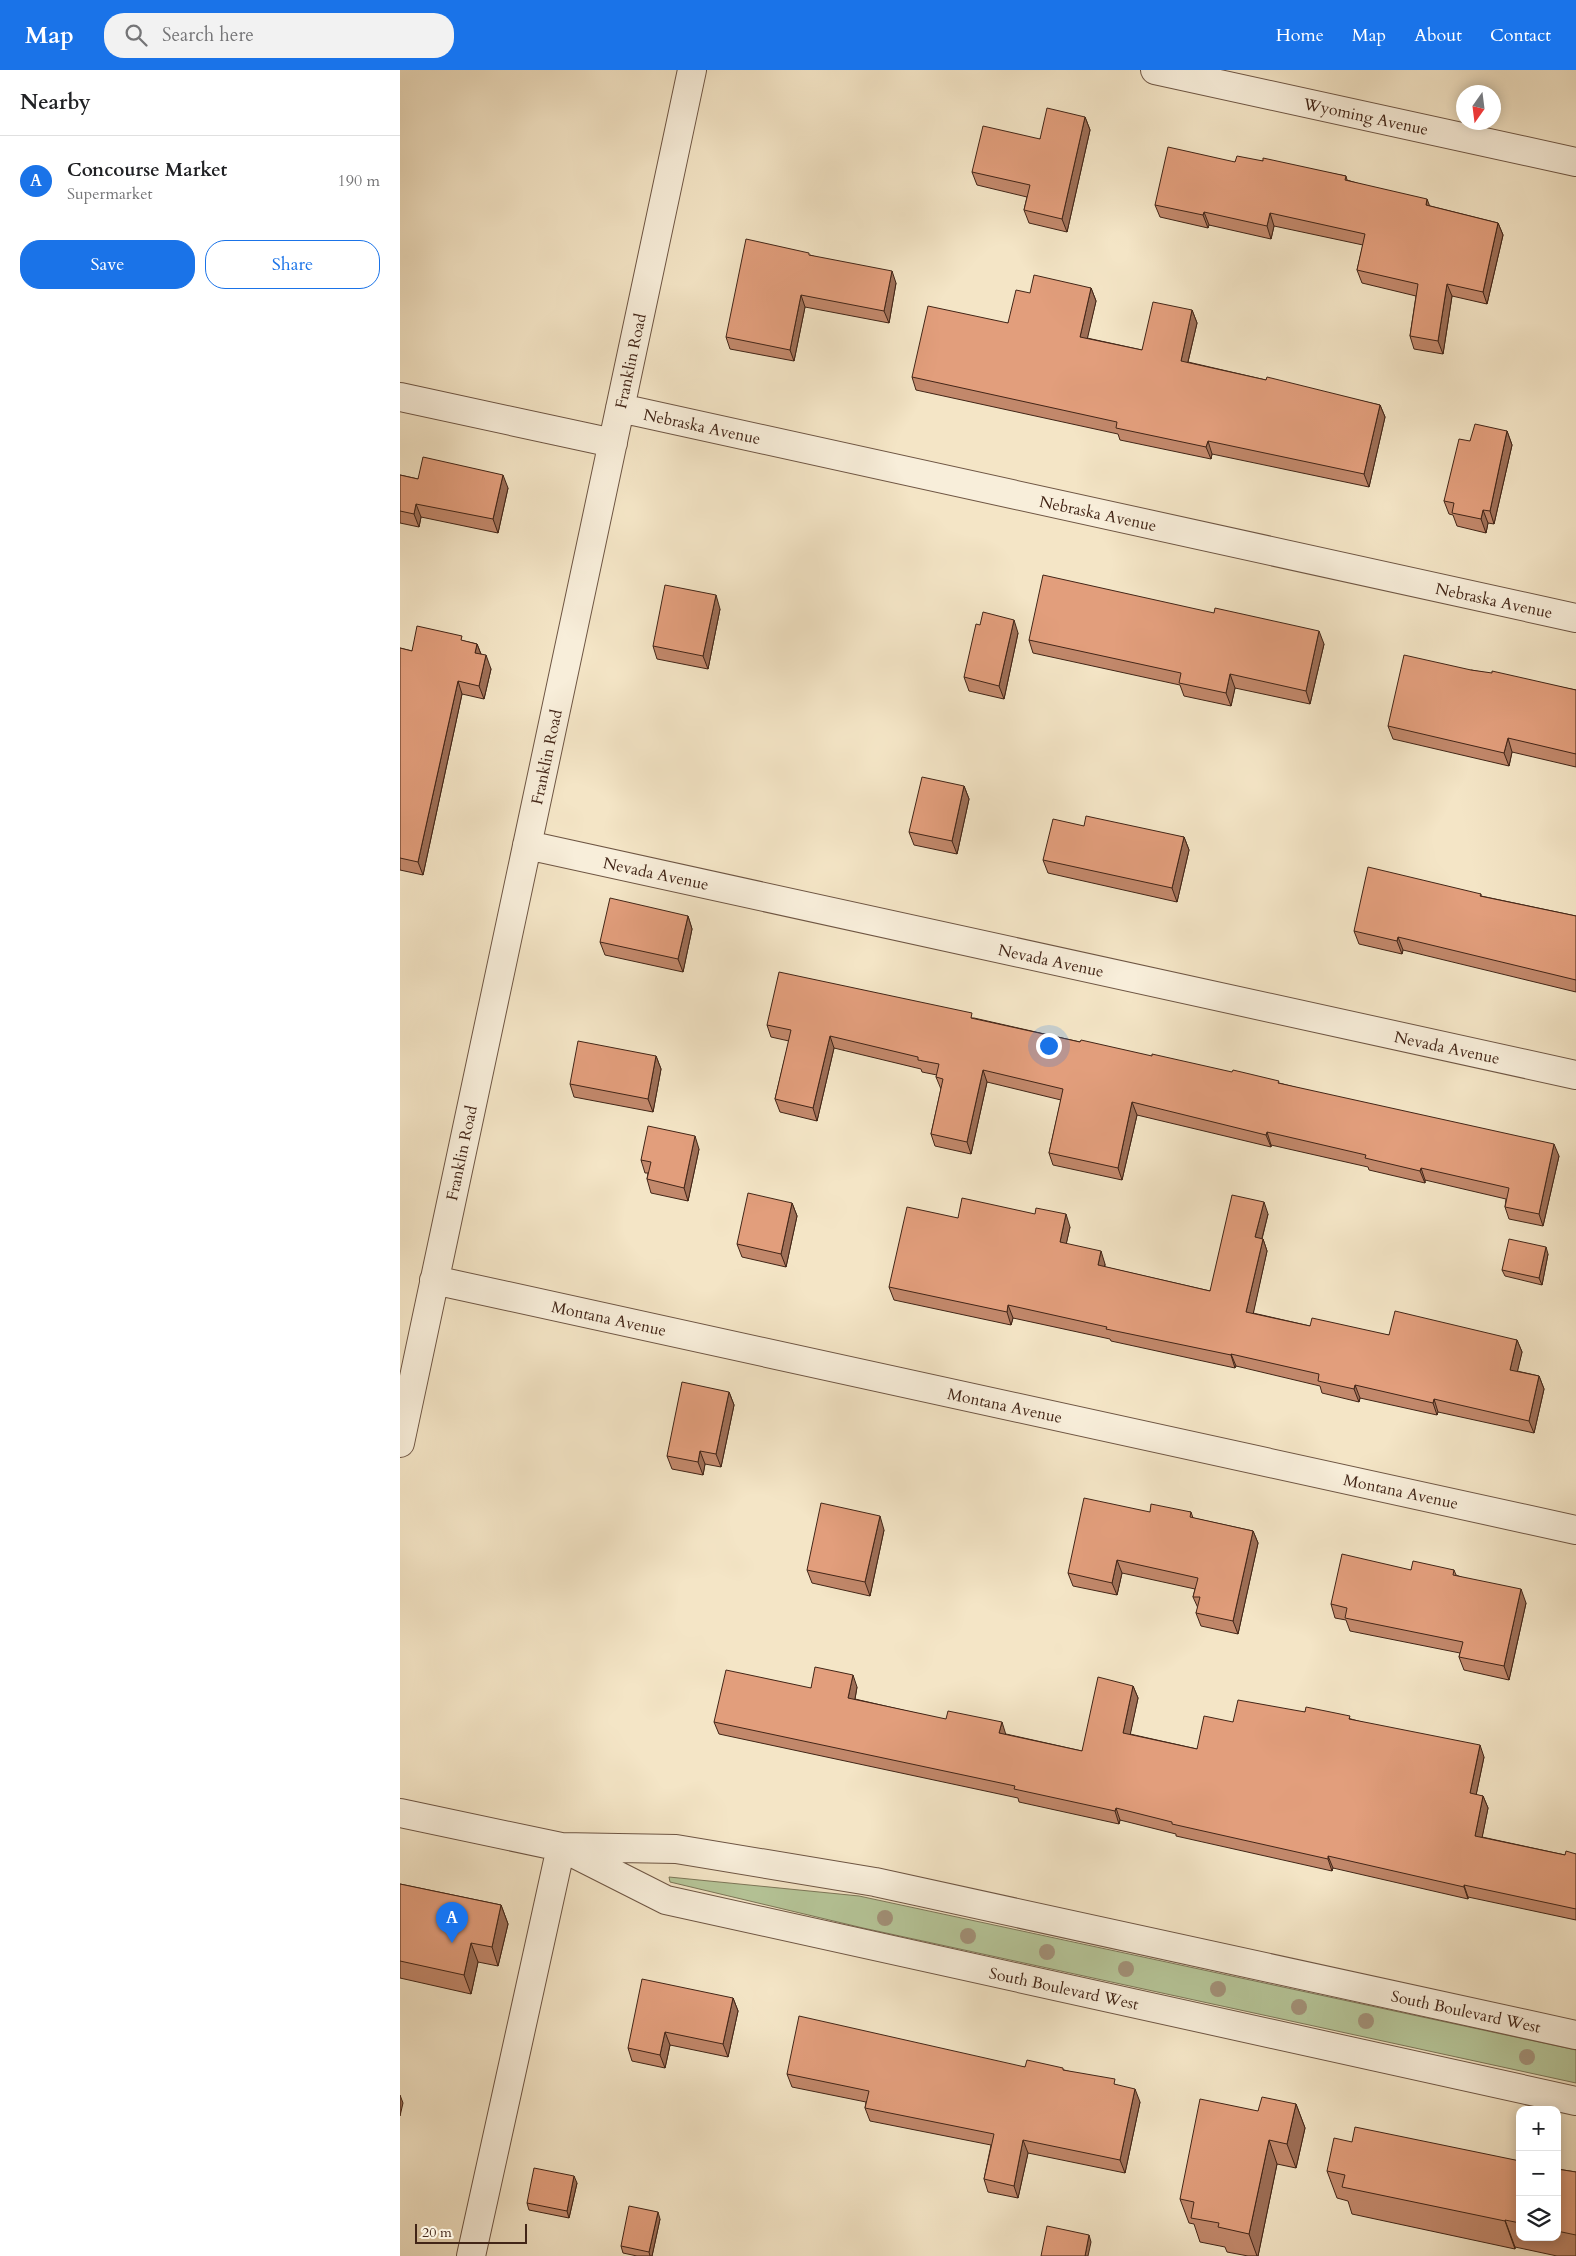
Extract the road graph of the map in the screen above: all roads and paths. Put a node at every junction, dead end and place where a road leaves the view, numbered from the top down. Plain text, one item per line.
1 (692, 70) edge
2 (1155, 70) edge
3 (1576, 162) edge
4 (400, 396) edge
5 (620, 408) junction
6 (613, 443) junction
7 (1576, 618) edge
8 (527, 845) junction
9 (1576, 1075) edge
10 (434, 1280) junction
11 (400, 1443) edge
12 (1576, 1530) edge
13 (400, 1813) edge
14 (561, 1847) junction
15 (1576, 2035) edge
16 (1576, 2101) edge
17 (471, 2256) edge

1 - 5 street, Franklin Road
2 - 3 street, Wyoming Avenue
4 - 6 street
5 - 6 street, Franklin Road
5 - 7 street, Nebraska Avenue
6 - 8 street, Franklin Road
8 - 9 street, Nevada Avenue
8 - 10 street, Franklin Road
10 - 11 street, Franklin Road
10 - 12 street, Montana Avenue
13 - 14 street, South Boulevard West
14 - 15 street, South Boulevard West
14 - 16 street, South Boulevard West
14 - 17 street

